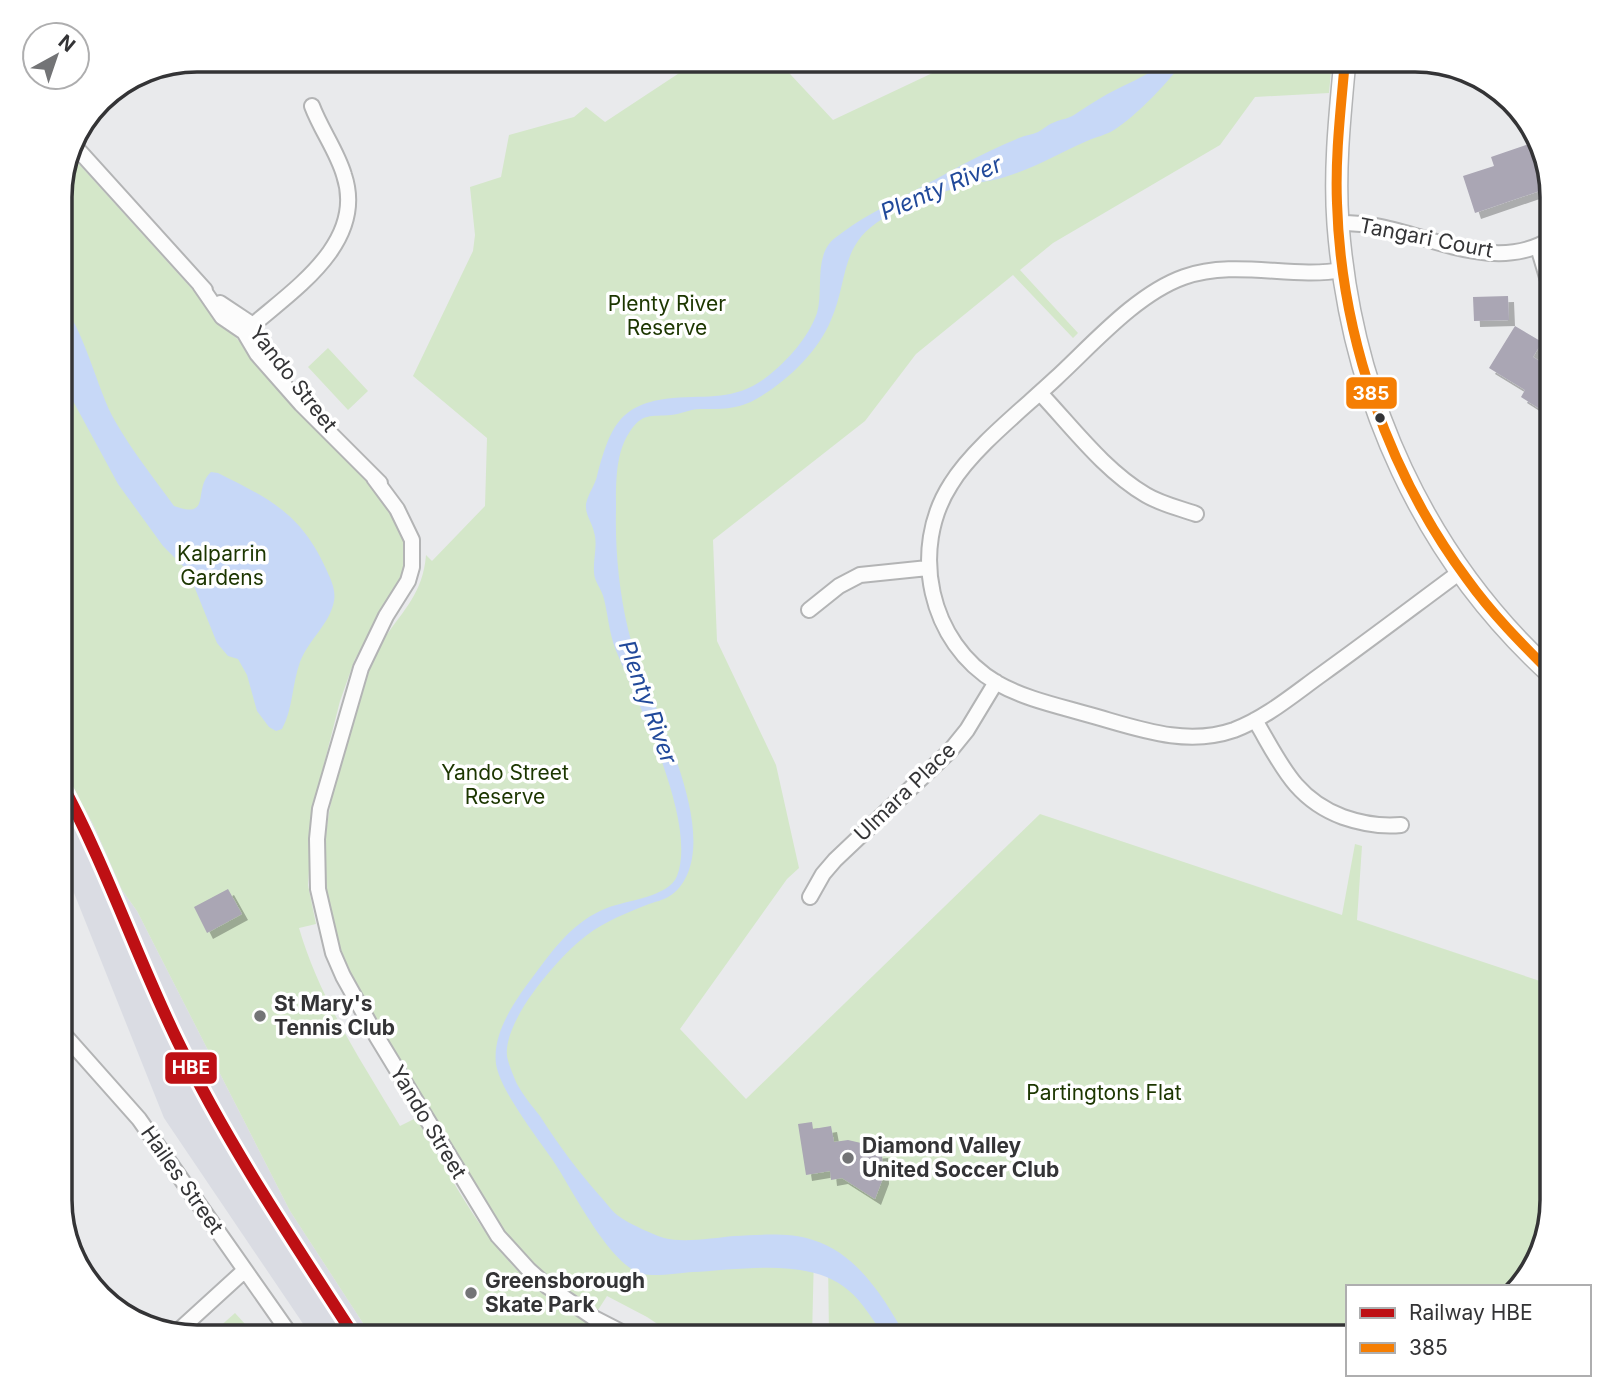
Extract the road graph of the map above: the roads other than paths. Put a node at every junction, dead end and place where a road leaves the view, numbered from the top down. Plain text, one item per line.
1 (1344, 72) edge
2 (312, 106) dead end
3 (80, 152) edge
4 (1338, 223) junction
5 (1538, 247) joint
6 (1540, 254) edge
7 (1343, 270) junction
8 (248, 328) junction
9 (1040, 393) junction
10 (1196, 514) dead end
11 (928, 568) junction
12 (1460, 572) junction
13 (809, 610) dead end
14 (1540, 662) edge
15 (996, 682) junction
16 (1255, 720) junction
17 (1401, 825) dead end
18 (810, 897) dead end
19 (72, 1044) edge
20 (246, 1270) junction
21 (186, 1324) edge
22 (283, 1325) edge
23 (607, 1325) edge

1 - 4 street
2 - 8 street
3 - 8 street, Yando Street
4 - 5 street, Tangari Court
4 - 7 street
5 - 6 street
7 - 9 street
7 - 12 street
8 - 23 street, Yando Street
9 - 10 street
9 - 11 street
11 - 13 street
11 - 15 street
12 - 14 street
12 - 16 street
15 - 16 street
15 - 18 street, Ulmara Place
16 - 17 street
19 - 20 street, Hailes Street
20 - 21 street
20 - 22 street, Hailes Street

